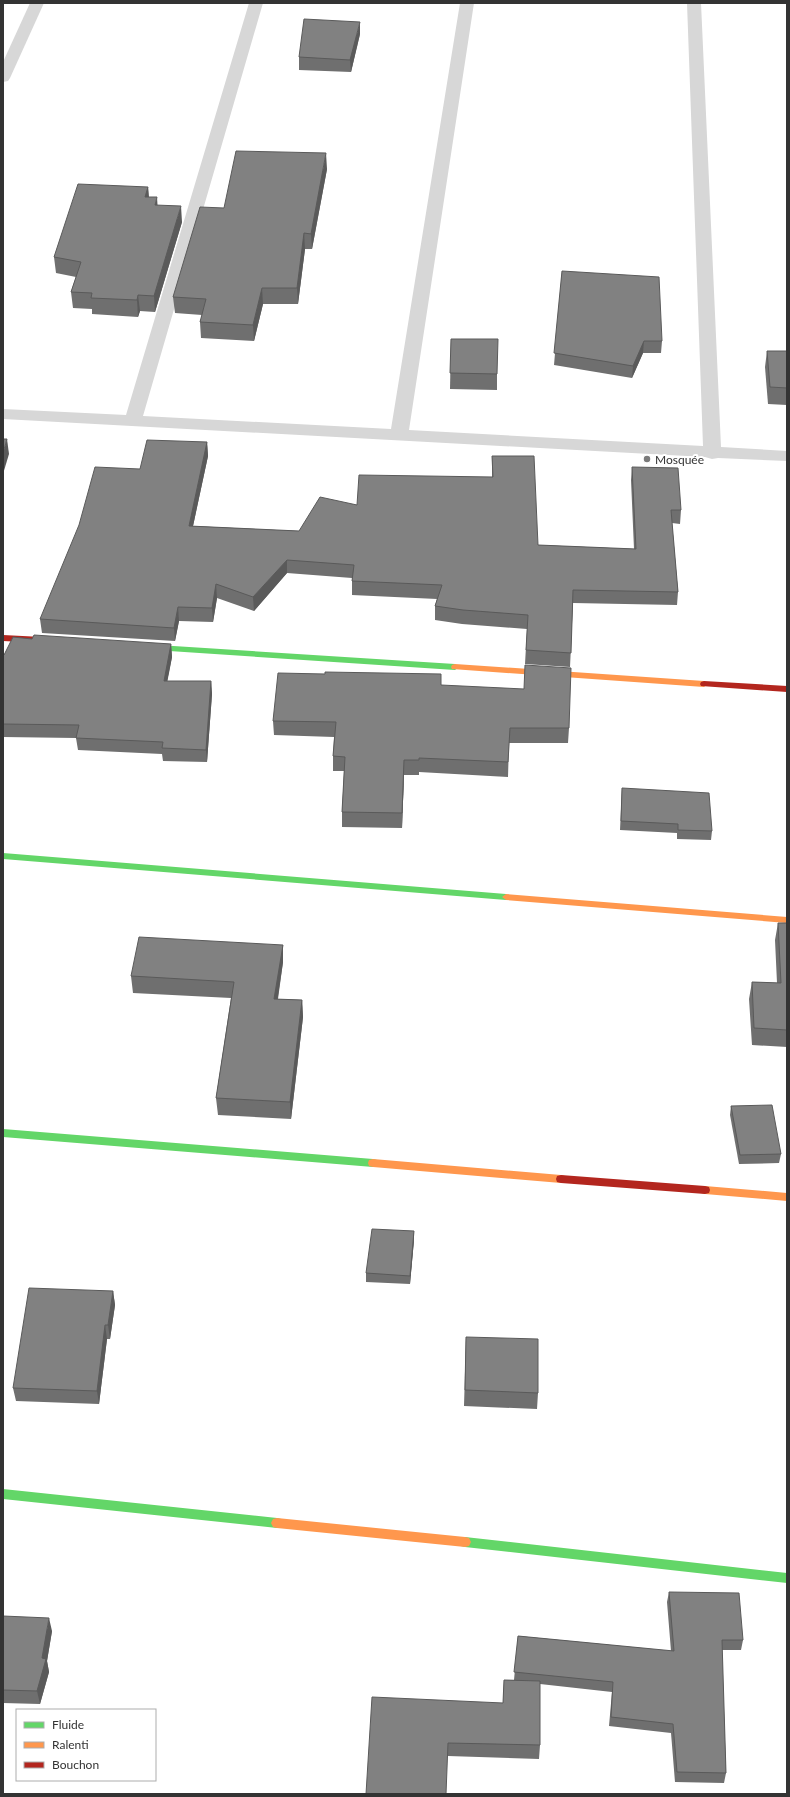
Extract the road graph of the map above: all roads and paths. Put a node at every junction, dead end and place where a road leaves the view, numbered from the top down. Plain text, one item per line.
1 (37, 3) edge
2 (256, 3) edge
3 (467, 3) edge
4 (694, 3) edge
5 (3, 78) edge
6 (3, 414) edge
7 (133, 422) junction
8 (399, 436) junction
9 (712, 454) junction
10 (787, 456) edge
11 (3, 638) edge
12 (50, 641) edge
13 (130, 646) edge
14 (787, 689) edge
15 (3, 856) edge
16 (787, 920) edge
17 (3, 1133) edge
18 (787, 1197) edge
19 (3, 1494) edge
20 (787, 1578) edge

1 - 5 street
2 - 7 street
3 - 8 street
4 - 9 street
6 - 7 street
7 - 8 street
8 - 9 street
9 - 10 street
11 - 12 street
13 - 14 street
15 - 16 street
17 - 18 street
19 - 20 street

